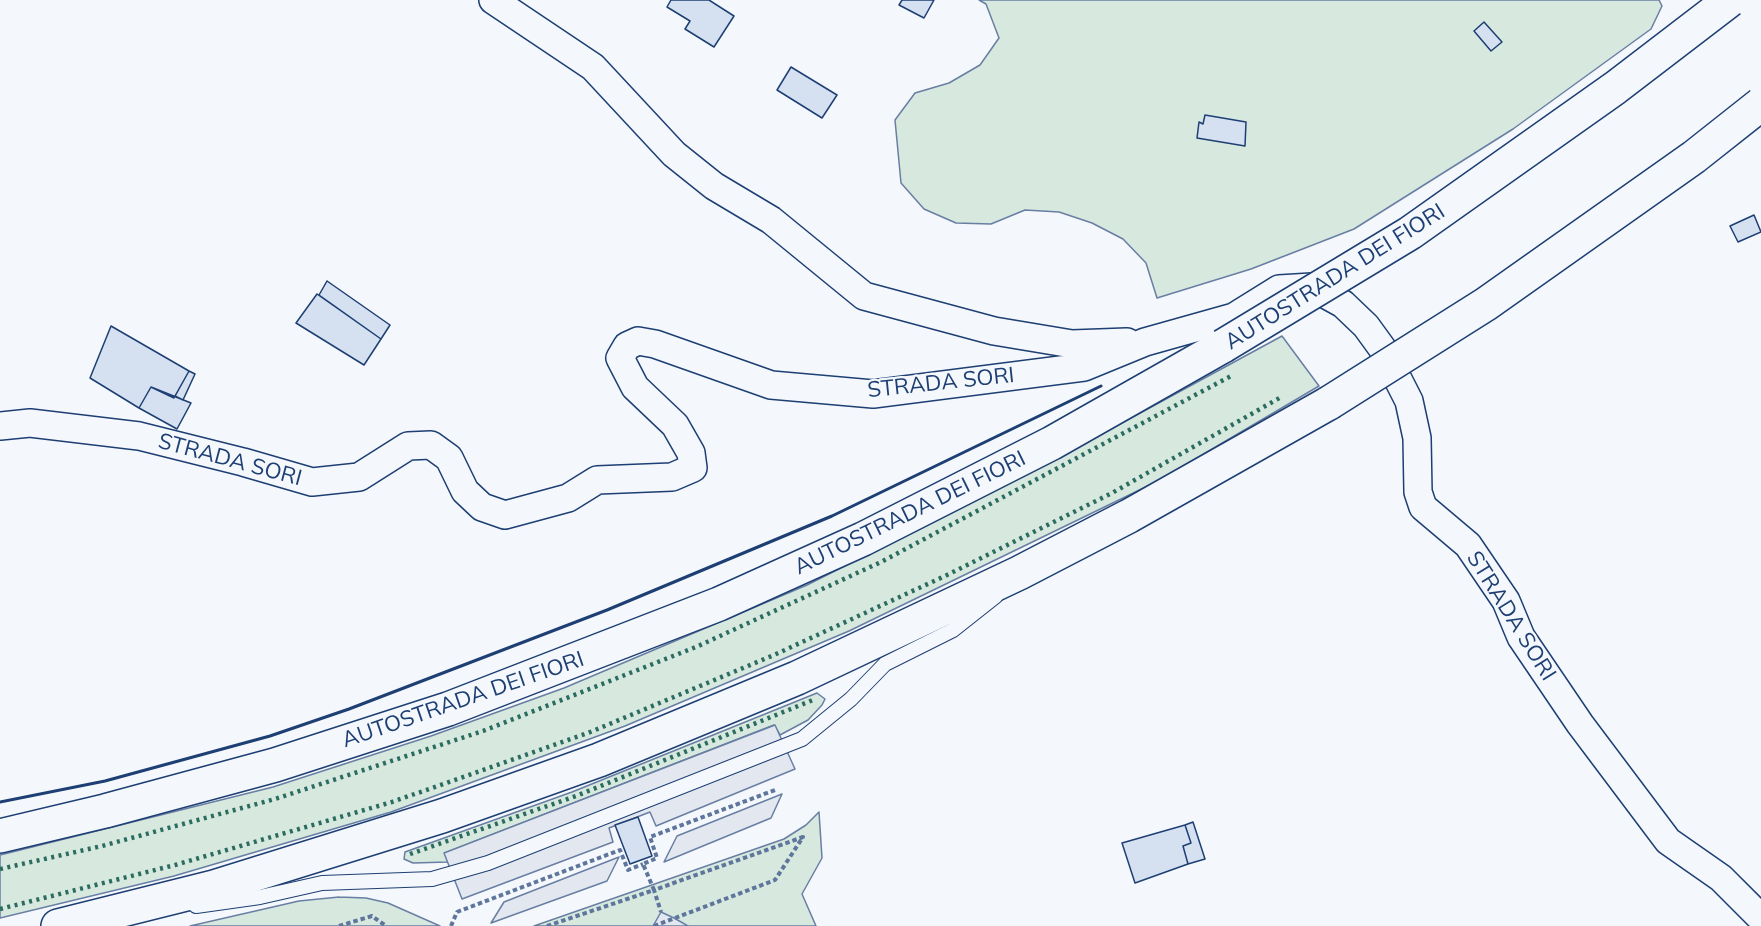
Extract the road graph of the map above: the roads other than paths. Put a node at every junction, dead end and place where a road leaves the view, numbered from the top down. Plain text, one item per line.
1 (492, 0) edge
2 (1730, 0) edge
3 (1761, 104) edge
4 (1145, 342) junction
5 (0, 426) edge
6 (1019, 573) junction
7 (0, 836) edge
8 (107, 916) junction
9 (1761, 918) edge
10 (58, 926) edge

1 - 4 street
2 - 7 highway, AUTOSTRADA DEI FIORI, bridge
3 - 6 highway, bridge
4 - 5 street, STRADA SORI
4 - 9 street, STRADA SORI
6 - 8 highway
6 - 8 lane
8 - 10 highway

